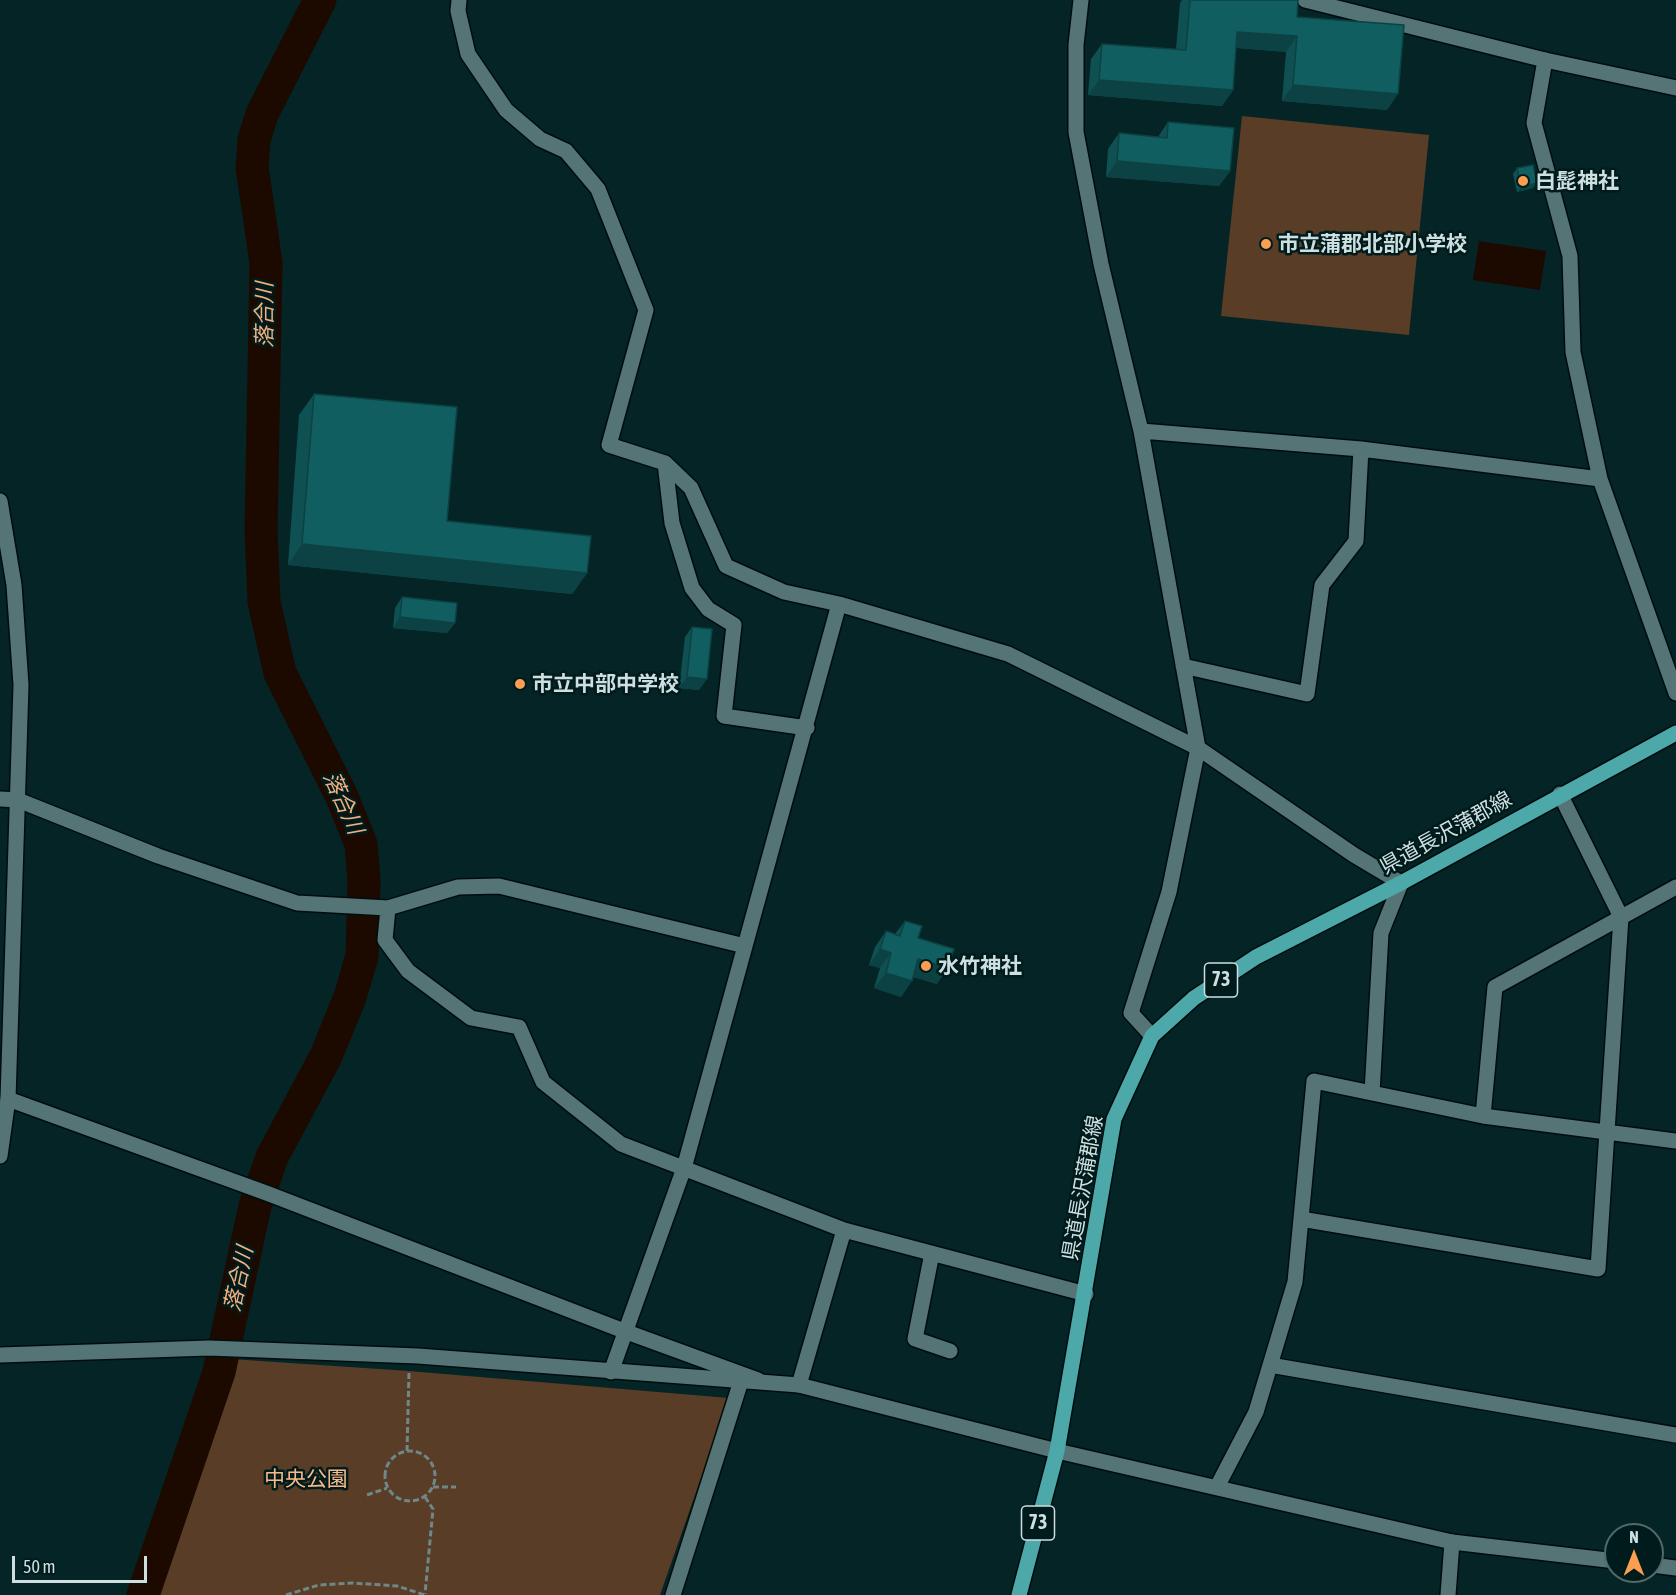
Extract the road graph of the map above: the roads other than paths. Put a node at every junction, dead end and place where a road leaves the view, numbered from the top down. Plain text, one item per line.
1 (459, 0) edge
2 (1081, 0) edge
3 (1305, 0) edge
4 (1545, 60) junction
5 (1676, 88) edge
6 (1141, 431) junction
7 (1361, 449) junction
8 (665, 464) junction
9 (1600, 479) junction
10 (0, 501) edge
11 (840, 604) junction
12 (1183, 666) junction
13 (1676, 693) edge
14 (807, 728) junction
15 (1676, 733) edge
16 (1198, 748) junction
17 (1560, 794) junction
18 (0, 799) edge
19 (18, 800) junction
20 (1401, 883) junction
21 (1676, 887) edge
22 (385, 908) junction
23 (1621, 917) junction
24 (745, 946) junction
25 (1152, 1036) junction
26 (1372, 1093) junction
27 (8, 1099) junction
28 (1483, 1116) junction
29 (1606, 1133) junction
30 (1676, 1141) edge
31 (0, 1156) edge
32 (684, 1168) junction
33 (1301, 1219) junction
34 (844, 1230) junction
35 (932, 1253) junction
36 (1086, 1293) junction
37 (624, 1331) junction
38 (950, 1351) dead end
39 (0, 1354) edge
40 (1270, 1365) junction
41 (610, 1371) junction
42 (741, 1381) junction
43 (764, 1382) junction
44 (799, 1385) junction
45 (1676, 1435) edge
46 (1057, 1451) junction
47 (1217, 1487) junction
48 (1452, 1542) junction
49 (1604, 1560) edge
50 (673, 1595) edge
51 (1019, 1595) edge
52 (1448, 1595) edge

1 - 8 street
2 - 6 street
3 - 4 street
4 - 5 street
4 - 9 street
6 - 7 street
6 - 12 street
7 - 9 street
7 - 12 street
8 - 11 street
8 - 14 street
9 - 13 street
10 - 19 street
11 - 14 street
11 - 16 street
12 - 16 street
14 - 24 street
15 - 17 main road, 県道長沢蒲郡線 / 73
16 - 20 street
16 - 25 street
17 - 20 main road, 県道長沢蒲郡線 / 73
17 - 23 street
18 - 19 street
19 - 22 street
19 - 27 street
20 - 25 main road, 県道長沢蒲郡線 / 73
20 - 26 street
21 - 23 street
22 - 24 street
22 - 32 street
23 - 28 street
23 - 29 street
24 - 32 street
25 - 36 main road, 県道長沢蒲郡線 / 73
26 - 28 street
26 - 33 street
27 - 31 street
27 - 37 street
28 - 29 street
29 - 30 street
29 - 33 street
32 - 34 street
32 - 37 street
33 - 40 street
34 - 35 street
34 - 44 street
35 - 36 street
35 - 38 street
36 - 46 main road, 県道長沢蒲郡線 / 73
37 - 41 street
37 - 43 street
39 - 41 street
40 - 45 street
40 - 47 street
41 - 42 street
42 - 43 street
42 - 50 street
43 - 44 street
44 - 46 street
46 - 47 street
46 - 51 main road, 県道長沢蒲郡線 / 73
47 - 48 street
48 - 49 street
48 - 52 street

